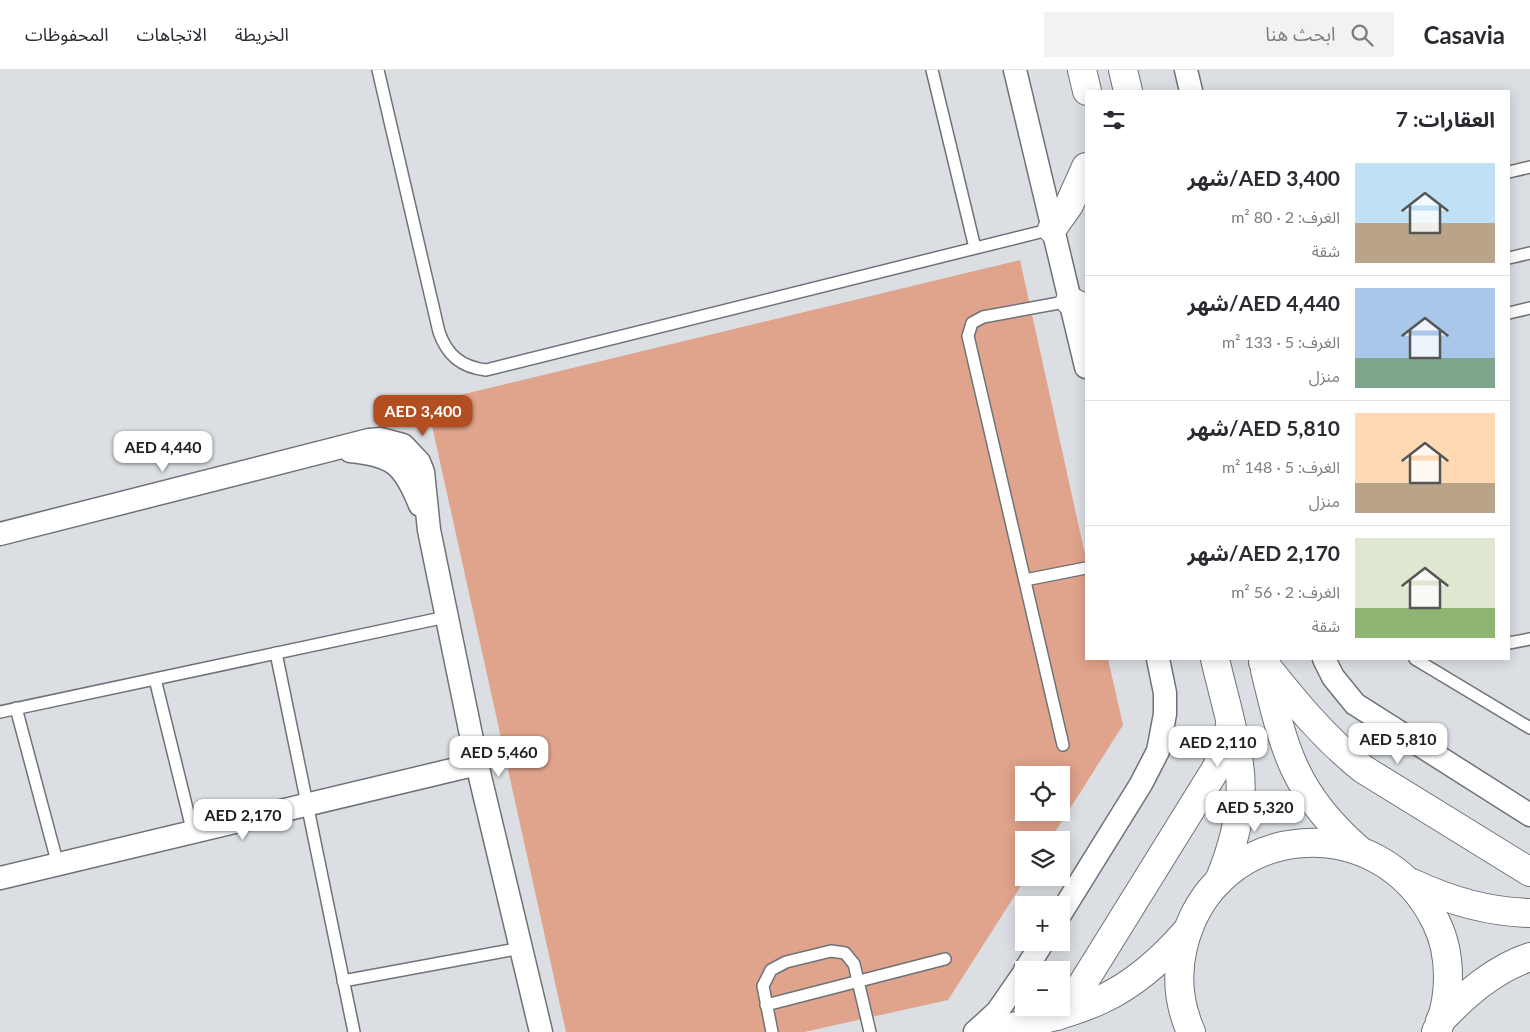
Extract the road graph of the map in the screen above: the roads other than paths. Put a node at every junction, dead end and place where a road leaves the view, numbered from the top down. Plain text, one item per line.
1 (378, 70) edge
2 (932, 70) edge
3 (1015, 70) edge
4 (1082, 70) edge
5 (1186, 70) edge
6 (1087, 90) edge
7 (1191, 90) edge
8 (1530, 167) edge
9 (1085, 169) edge
10 (1510, 172) edge
11 (1052, 229) junction
12 (975, 248) junction
13 (1530, 253) edge
14 (1510, 258) edge
15 (1078, 305) edge
16 (1530, 308) edge
17 (1510, 313) edge
18 (1085, 359) edge
19 (0, 534) edge
20 (1085, 568) edge
21 (1025, 580) junction
22 (446, 617) junction
23 (1530, 639) edge
24 (1510, 643) edge
25 (276, 653) junction
26 (1158, 660) edge
27 (1215, 660) edge
28 (1262, 660) edge
29 (1324, 660) edge
30 (1420, 660) edge
31 (1433, 663) edge
32 (155, 679) junction
33 (16, 708) junction
34 (0, 712) edge
35 (1230, 726) junction
36 (1530, 728) edge
37 (1063, 745) dead end
38 (477, 764) junction
39 (307, 805) junction
40 (1530, 815) edge
41 (193, 834) junction
42 (1359, 850) junction
43 (58, 865) junction
44 (1530, 872) edge
45 (0, 878) edge
46 (1219, 881) junction
47 (1409, 881) junction
48 (1070, 898) edge
49 (1530, 913) edge
50 (1187, 931) junction
51 (521, 948) junction
52 (1530, 957) edge
53 (944, 959) dead end
54 (858, 980) junction
55 (343, 981) junction
56 (1015, 986) edge
57 (1070, 998) edge
58 (766, 1005) junction
59 (1070, 1012) edge
60 (1056, 1016) edge
61 (1437, 1029) edge
62 (354, 1032) edge
63 (541, 1032) edge
64 (772, 1032) edge
65 (870, 1032) edge
66 (975, 1032) edge
67 (991, 1032) edge
68 (1191, 1032) edge

1 - 12 lane
2 - 12 lane
3 - 11 street
4 - 6 main road
5 - 7 street
8 - 10 lane
9 - 11 main road
11 - 12 lane
11 - 15 street
13 - 14 lane
15 - 18 street
15 - 21 lane
16 - 17 lane
19 - 22 street
20 - 21 lane
21 - 37 lane
22 - 25 lane
22 - 38 street
23 - 24 lane
25 - 32 lane
25 - 39 lane
26 - 48 street
27 - 35 main road
28 - 42 main road
28 - 44 main road
29 - 40 street
30 - 31 lane
31 - 36 lane
32 - 33 lane
32 - 41 lane
33 - 34 lane
33 - 43 lane
35 - 46 main road
35 - 57 main road
38 - 39 street
38 - 51 street
39 - 41 street
39 - 55 lane
41 - 43 street
42 - 46 main road
42 - 47 main road
43 - 45 street
46 - 50 main road
47 - 49 main road
47 - 61 main road
50 - 59 main road
50 - 68 main road
51 - 55 lane
51 - 63 street
52 - 61 main road
53 - 54 lane
54 - 58 lane
54 - 58 lane
54 - 65 lane
55 - 62 lane
56 - 66 street
58 - 64 lane
60 - 67 main road

